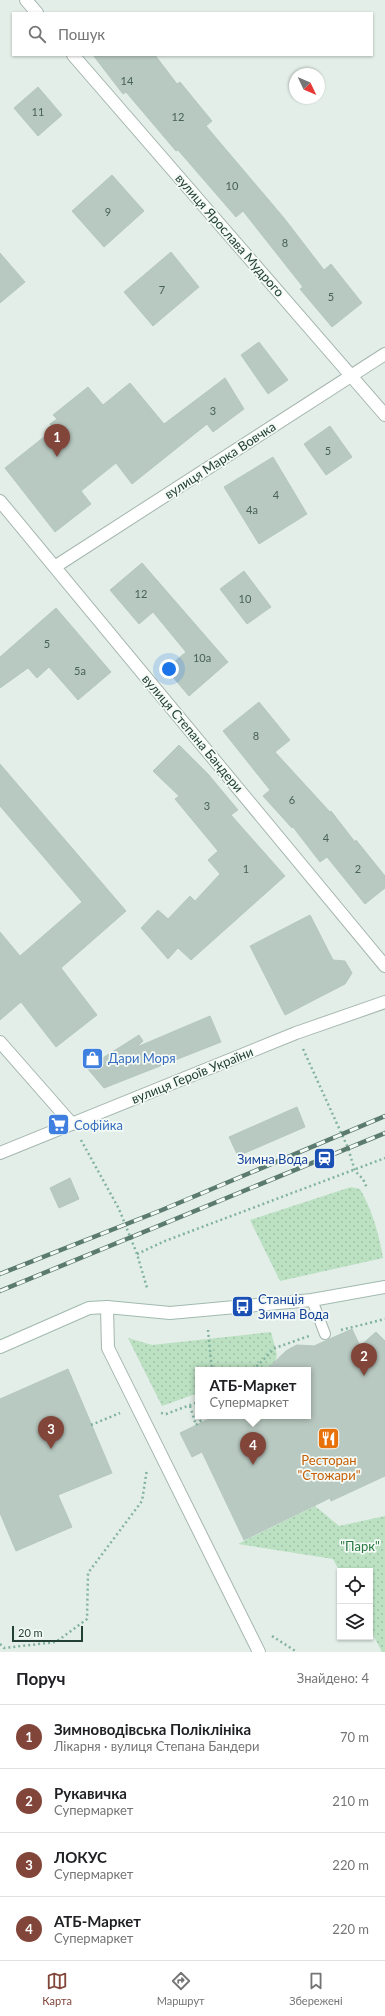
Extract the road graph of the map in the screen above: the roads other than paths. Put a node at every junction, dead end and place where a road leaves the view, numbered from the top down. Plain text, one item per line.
1 (26, 0) edge
2 (36, 12) edge
3 (75, 56) edge
4 (385, 354) edge
5 (351, 375) junction
6 (385, 415) edge
7 (0, 501) edge
8 (56, 566) junction
9 (385, 966) edge
10 (385, 1002) edge
11 (0, 1042) edge
12 (72, 1124) junction
13 (0, 1153) edge
14 (385, 1287) edge
15 (312, 1300) junction
16 (107, 1306) junction
17 (325, 1334) dead end
18 (0, 1347) edge
19 (259, 1652) edge

1 - 2 street
3 - 5 street, вулиця Ярослава Мудрого
4 - 5 street, вулиця Марка Вовчка
5 - 6 street, вулиця Ярослава Мудрого
5 - 8 street, вулиця Марка Вовчка
7 - 8 street, вулиця Степана Бандери
8 - 9 street, вулиця Степана Бандери
10 - 12 street, вулиця Героїв України
11 - 12 street
12 - 13 street, вулиця Героїв України
14 - 15 street
15 - 16 street
15 - 17 lane
16 - 18 street
16 - 19 street

